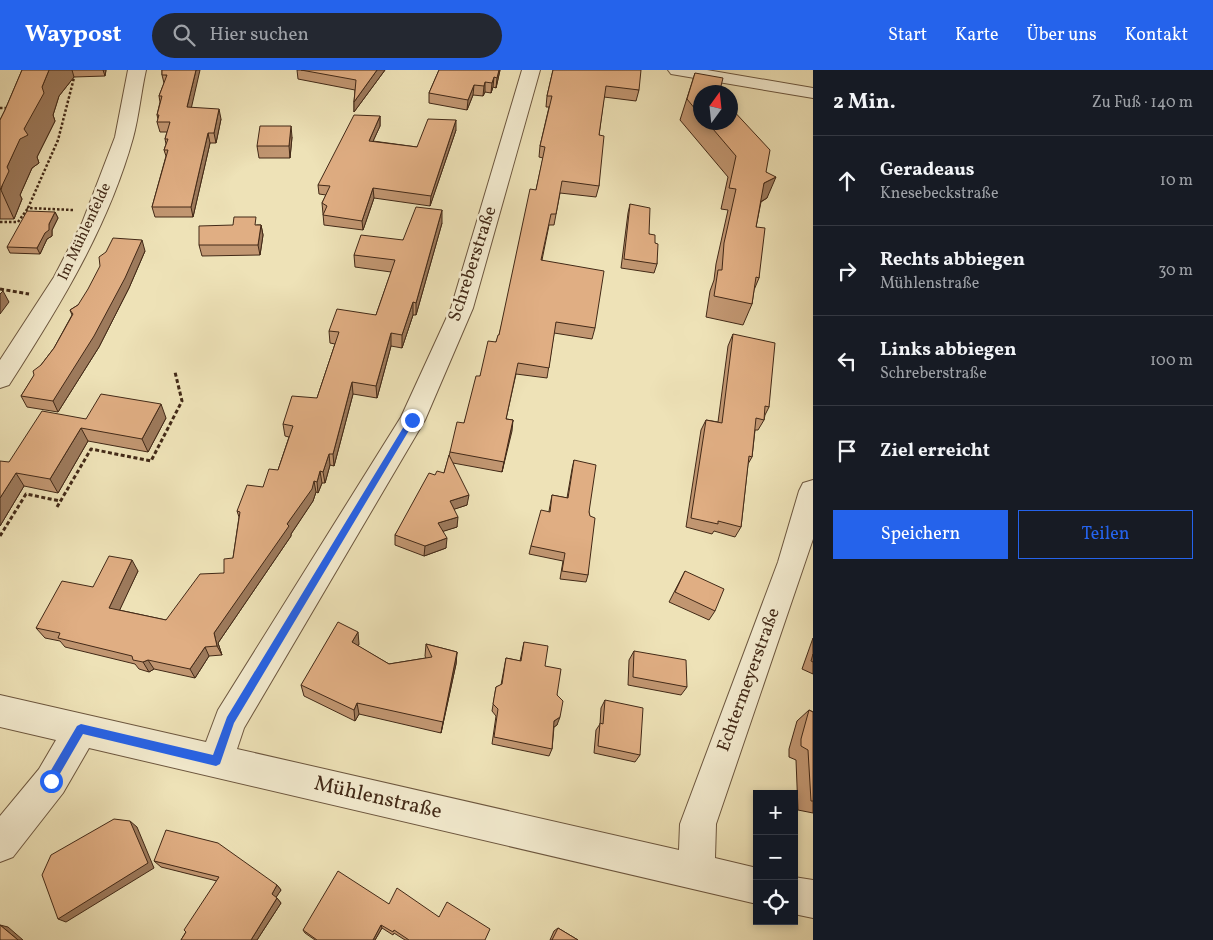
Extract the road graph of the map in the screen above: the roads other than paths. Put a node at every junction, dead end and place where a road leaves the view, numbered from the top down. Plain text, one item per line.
1 (137, 70) edge
2 (531, 70) edge
3 (677, 70) edge
4 (754, 76) edge
5 (813, 93) edge
6 (0, 379) edge
7 (813, 491) edge
8 (0, 711) edge
9 (81, 729) junction
10 (216, 761) junction
11 (0, 844) edge
12 (696, 872) junction
13 (753, 885) edge
14 (798, 896) edge
15 (813, 899) edge

1 - 6 street, Im Mühlenfelde
2 - 10 street, Schreberstraße
3 - 4 street
4 - 5 street
7 - 12 street, Echtermeyerstraße
8 - 9 street, Mühlenstraße
9 - 10 street, Mühlenstraße
9 - 11 street
10 - 12 street, Mühlenstraße
12 - 13 street, Mühlenstraße
14 - 15 street

